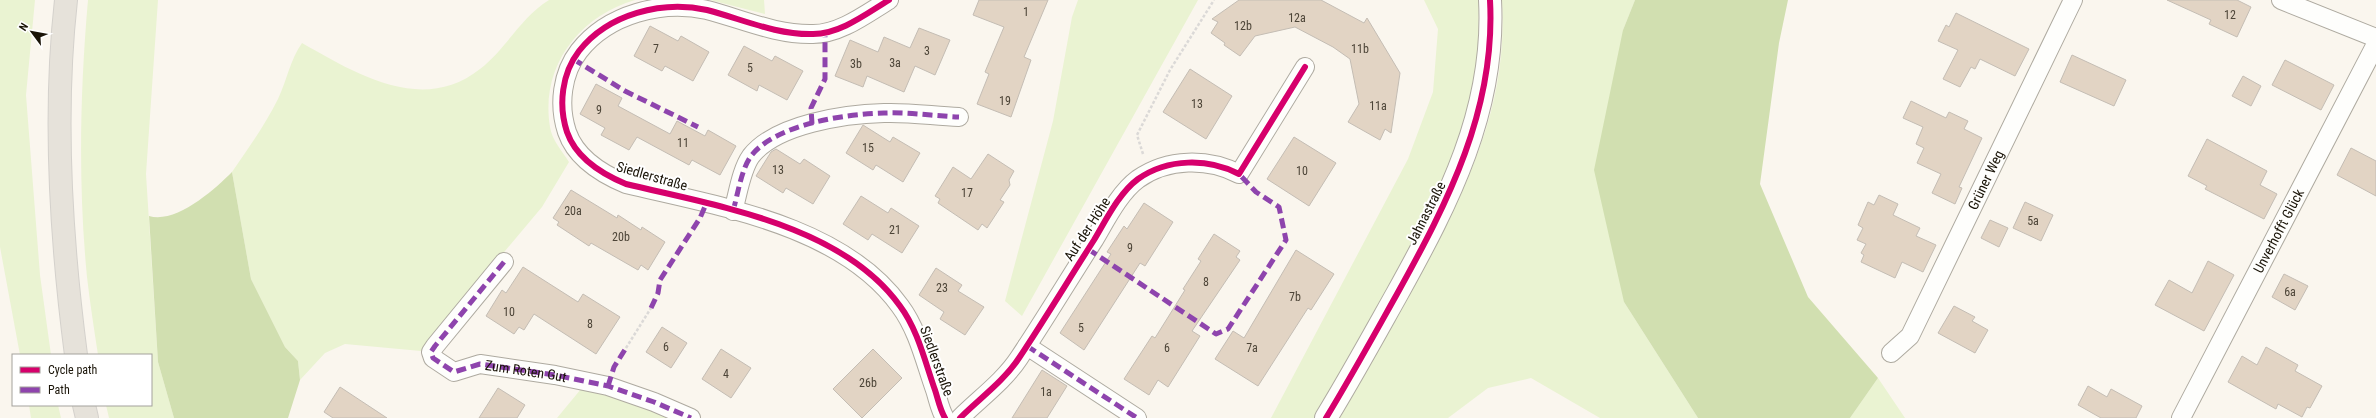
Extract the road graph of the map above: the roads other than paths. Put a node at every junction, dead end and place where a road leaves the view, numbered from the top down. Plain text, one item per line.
1 (66, 0) edge
2 (889, 0) edge
3 (1490, 0) edge
4 (2073, 0) edge
5 (2281, 0) edge
6 (2376, 38) edge
7 (2376, 44) edge
8 (1305, 67) dead end
9 (959, 117) dead end
10 (733, 211) junction
11 (504, 262) dead end
12 (1027, 346) junction
13 (1891, 353) dead end
14 (76, 354) edge
15 (84, 406) edge
16 (87, 418) edge
17 (691, 418) edge
18 (946, 418) edge
19 (960, 418) edge
20 (1137, 418) edge
21 (1326, 418) edge
22 (2181, 418) edge

1 - 14 main road
2 - 10 street, Siedlerstraße
3 - 21 street, Jahnastraße
4 - 13 street, Grüner Weg
5 - 6 street
7 - 22 street, Unverhofft Glück
8 - 12 street, Auf der Höhe
9 - 10 street
10 - 18 street, Siedlerstraße
11 - 17 street, Zum Roten Gut
12 - 19 street, Auf der Höhe
12 - 20 street
15 - 16 main road

